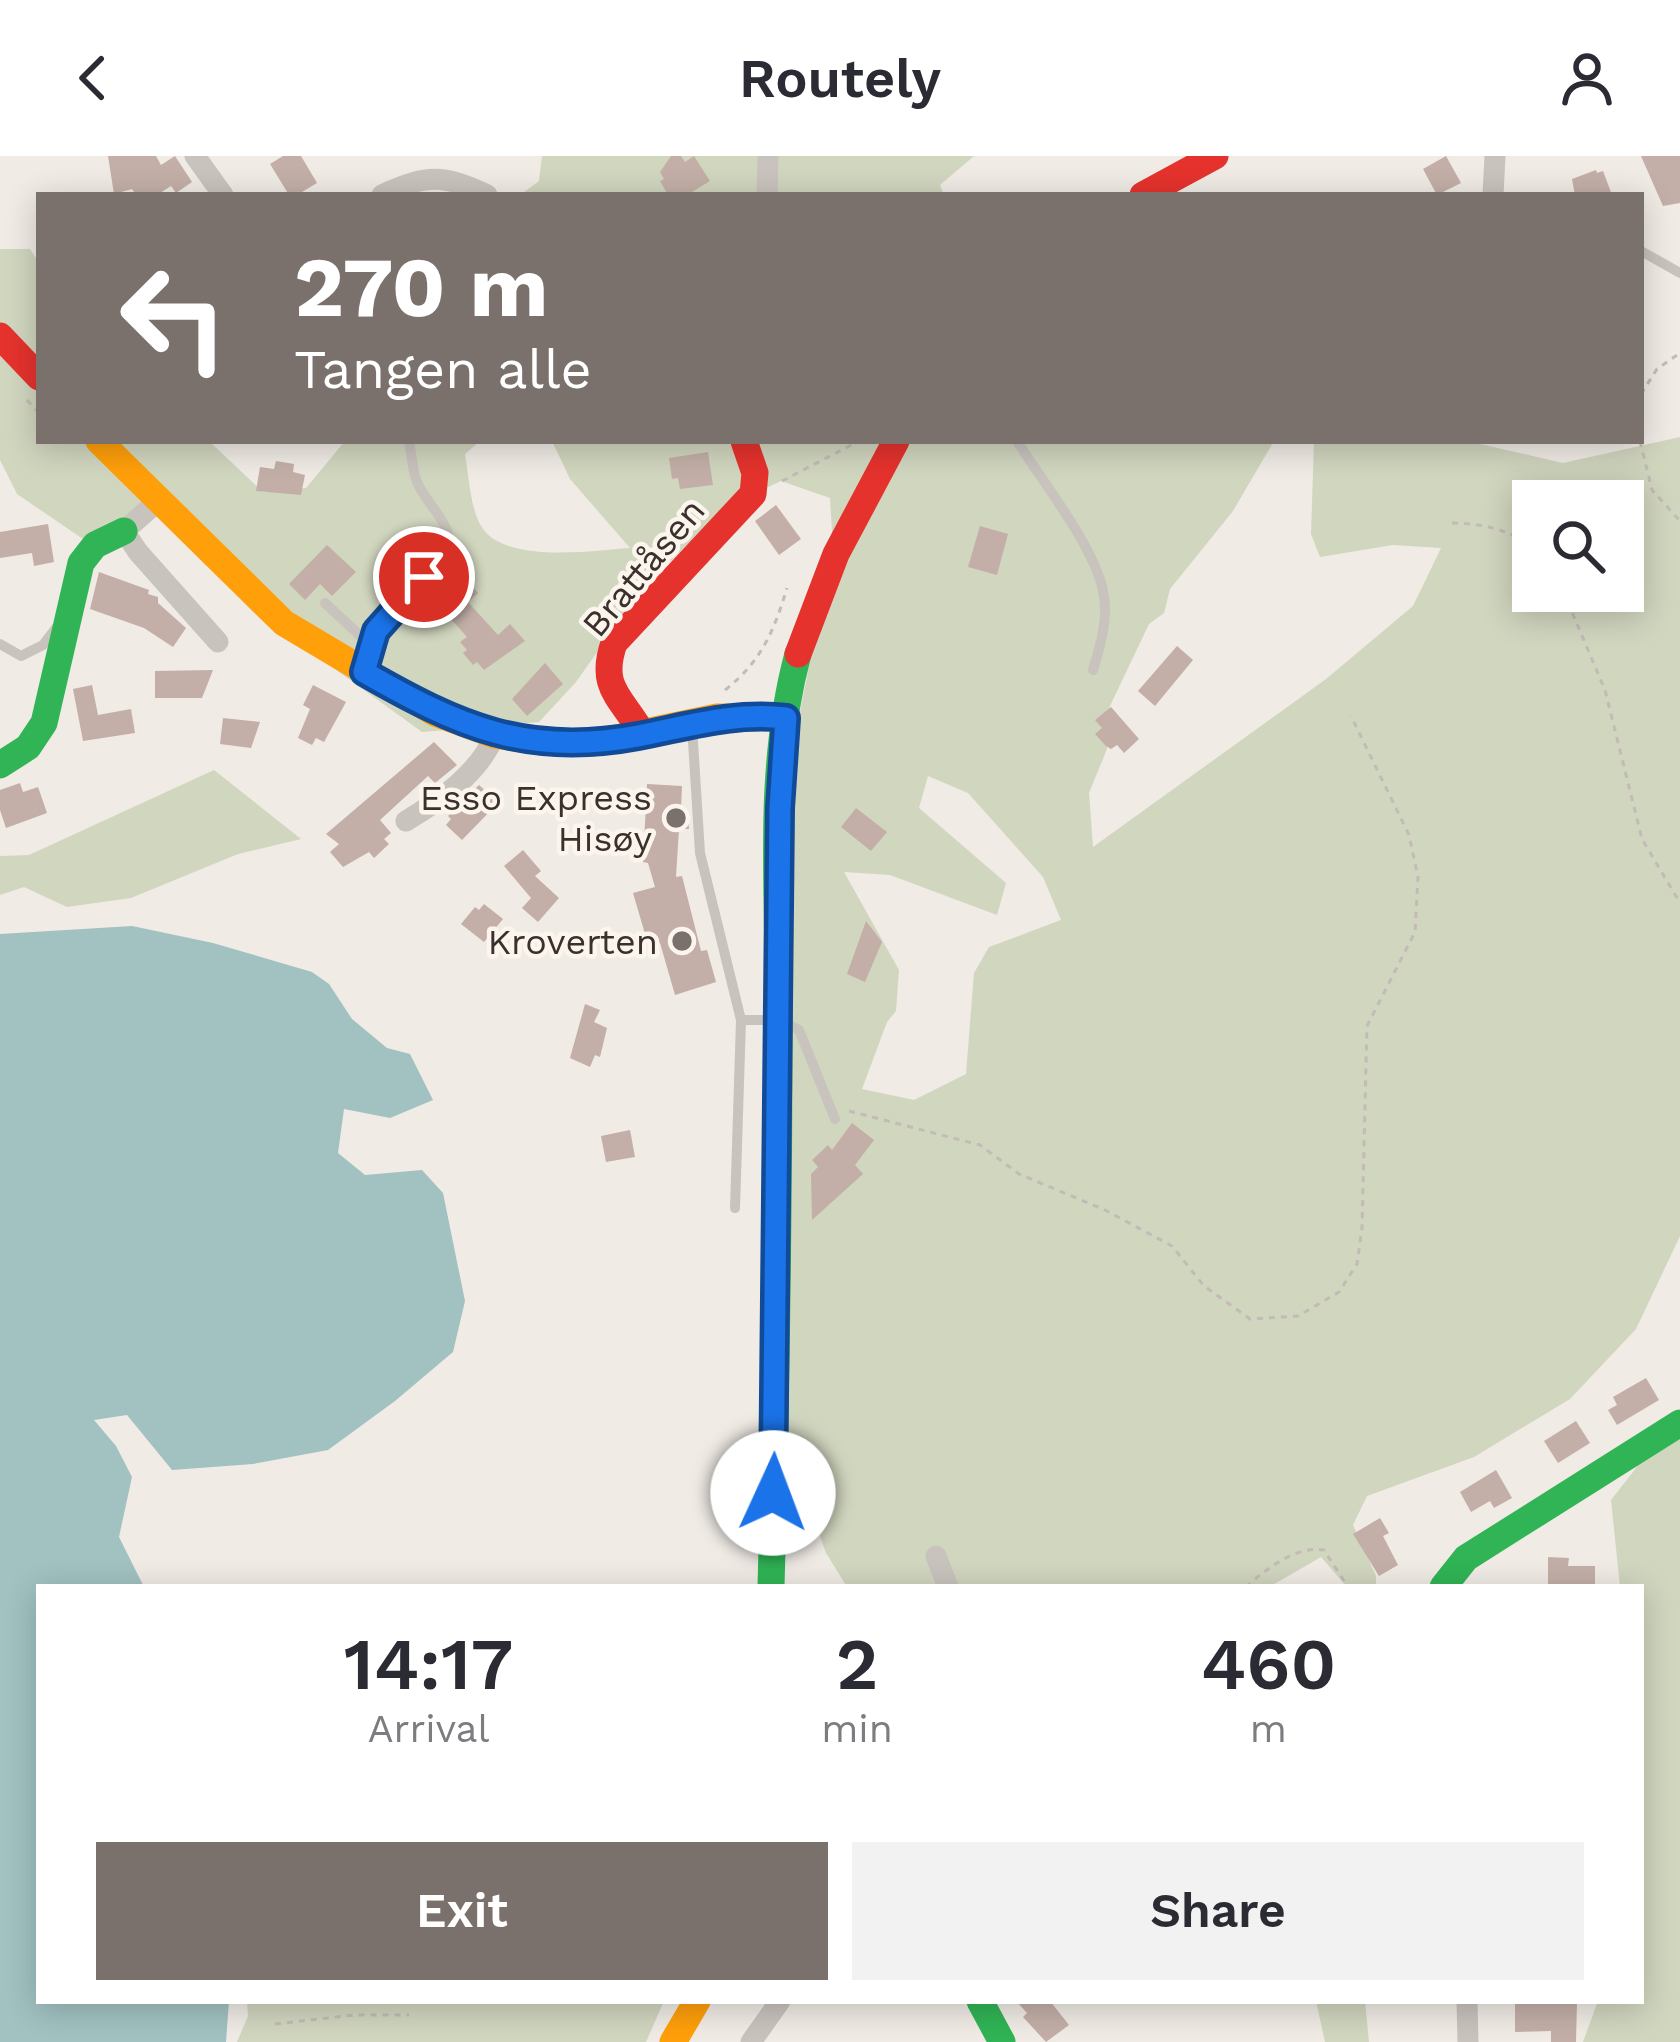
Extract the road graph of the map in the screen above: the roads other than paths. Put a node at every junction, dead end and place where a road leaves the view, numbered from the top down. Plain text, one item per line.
1 (195, 156) edge
2 (768, 156) edge
3 (1215, 156) edge
4 (1495, 156) edge
5 (438, 166) edge
6 (221, 192) edge
7 (388, 192) edge
8 (481, 192) edge
9 (767, 192) edge
10 (1149, 192) edge
11 (1493, 192) edge
12 (1644, 253) edge
13 (1680, 273) edge
14 (0, 336) edge
15 (36, 374) edge
16 (102, 444) edge
17 (410, 444) edge
18 (745, 444) edge
19 (894, 444) edge
20 (1019, 444) edge
21 (157, 502) junction
22 (124, 531) junction
23 (325, 603) dead end
24 (71, 605) junction
25 (218, 642) dead end
26 (0, 644) edge
27 (367, 658) junction
28 (1093, 670) dead end
29 (786, 718) junction
30 (692, 723) junction
31 (496, 735) junction
32 (643, 735) junction
33 (0, 765) edge
34 (406, 821) dead end
35 (742, 1020) junction
36 (779, 1020) junction
37 (832, 1113) road end
38 (735, 1208) dead end
39 (1680, 1423) edge
40 (936, 1556) dead end
41 (771, 1584) edge
42 (947, 1584) edge
43 (1445, 1584) edge
44 (695, 2004) edge
45 (778, 2004) edge
46 (982, 2004) edge
47 (1467, 2004) edge
48 (673, 2042) edge
49 (751, 2042) edge
50 (1002, 2042) edge
51 (1468, 2042) edge

1 - 6 street
2 - 9 street
3 - 10 main road
4 - 11 street
5 - 7 street
5 - 8 street
12 - 13 lane
14 - 15 main road
16 - 21 main road
17 - 27 lane
18 - 32 main road, Brattåsen
19 - 29 main road
20 - 28 lane
21 - 22 street
21 - 27 main road
22 - 24 main road
22 - 25 street
23 - 27 lane
24 - 26 lane
24 - 33 main road
27 - 31 main road
29 - 30 main road
29 - 36 main road
30 - 32 main road
30 - 35 lane
31 - 32 main road
31 - 34 street
35 - 36 lane
35 - 38 lane
36 - 37 lane
36 - 41 main road
39 - 43 main road
40 - 42 street
44 - 48 main road
45 - 49 street
46 - 50 main road
47 - 51 street

